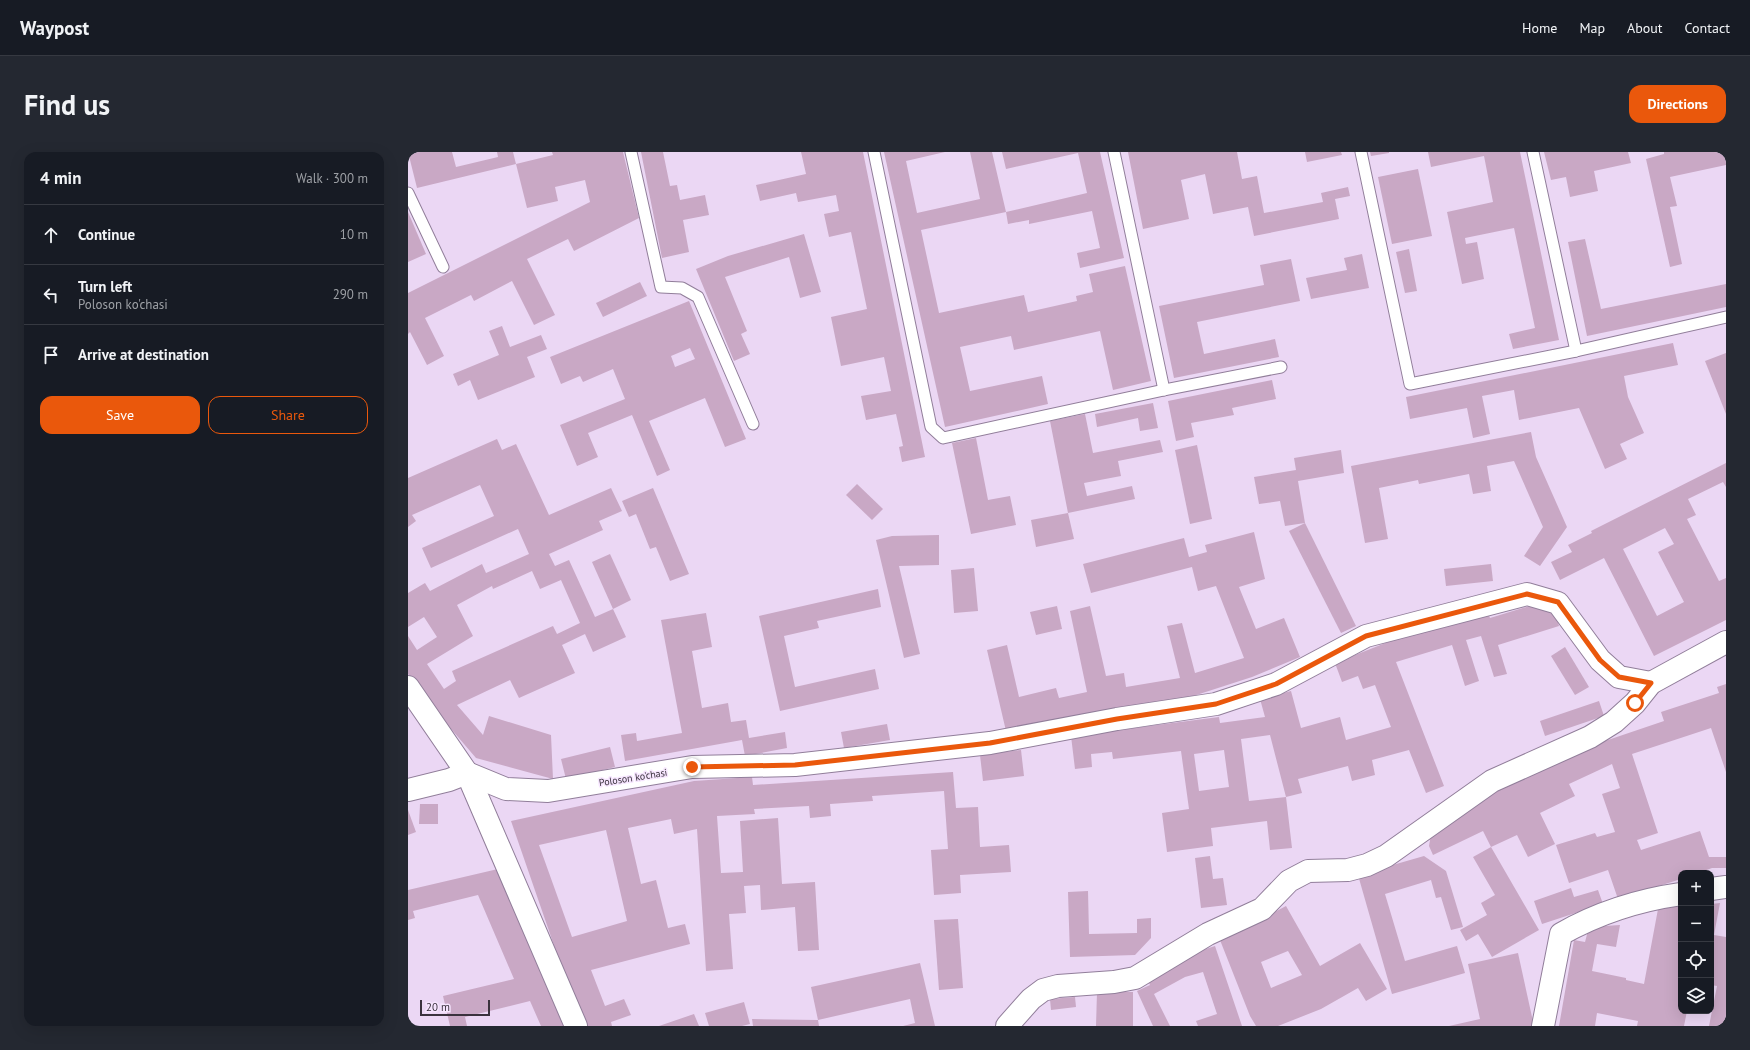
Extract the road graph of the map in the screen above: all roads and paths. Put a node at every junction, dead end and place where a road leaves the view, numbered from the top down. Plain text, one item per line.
1 (631, 152) edge
2 (874, 152) edge
3 (1114, 152) edge
4 (1361, 152) edge
5 (1533, 152) edge
6 (408, 193) edge
7 (443, 267) dead end
8 (1726, 317) edge
9 (1576, 351) junction
10 (1281, 368) dead end
11 (1164, 390) junction
12 (753, 424) dead end
13 (1726, 642) edge
14 (1651, 683) junction
15 (408, 687) edge
16 (467, 773) junction
17 (408, 790) edge
18 (1726, 887) edge
19 (1714, 889) edge
20 (1678, 894) edge
21 (576, 1026) edge
22 (1007, 1026) edge
23 (1544, 1026) edge

1 - 12 lane
2 - 11 lane
3 - 11 lane
4 - 9 lane
5 - 9 lane
6 - 7 lane
8 - 9 lane
10 - 11 lane
13 - 14 street
14 - 16 street, Poloson ko'chasi
14 - 22 street
15 - 16 street
16 - 17 street
16 - 21 street
18 - 19 street
20 - 23 street

